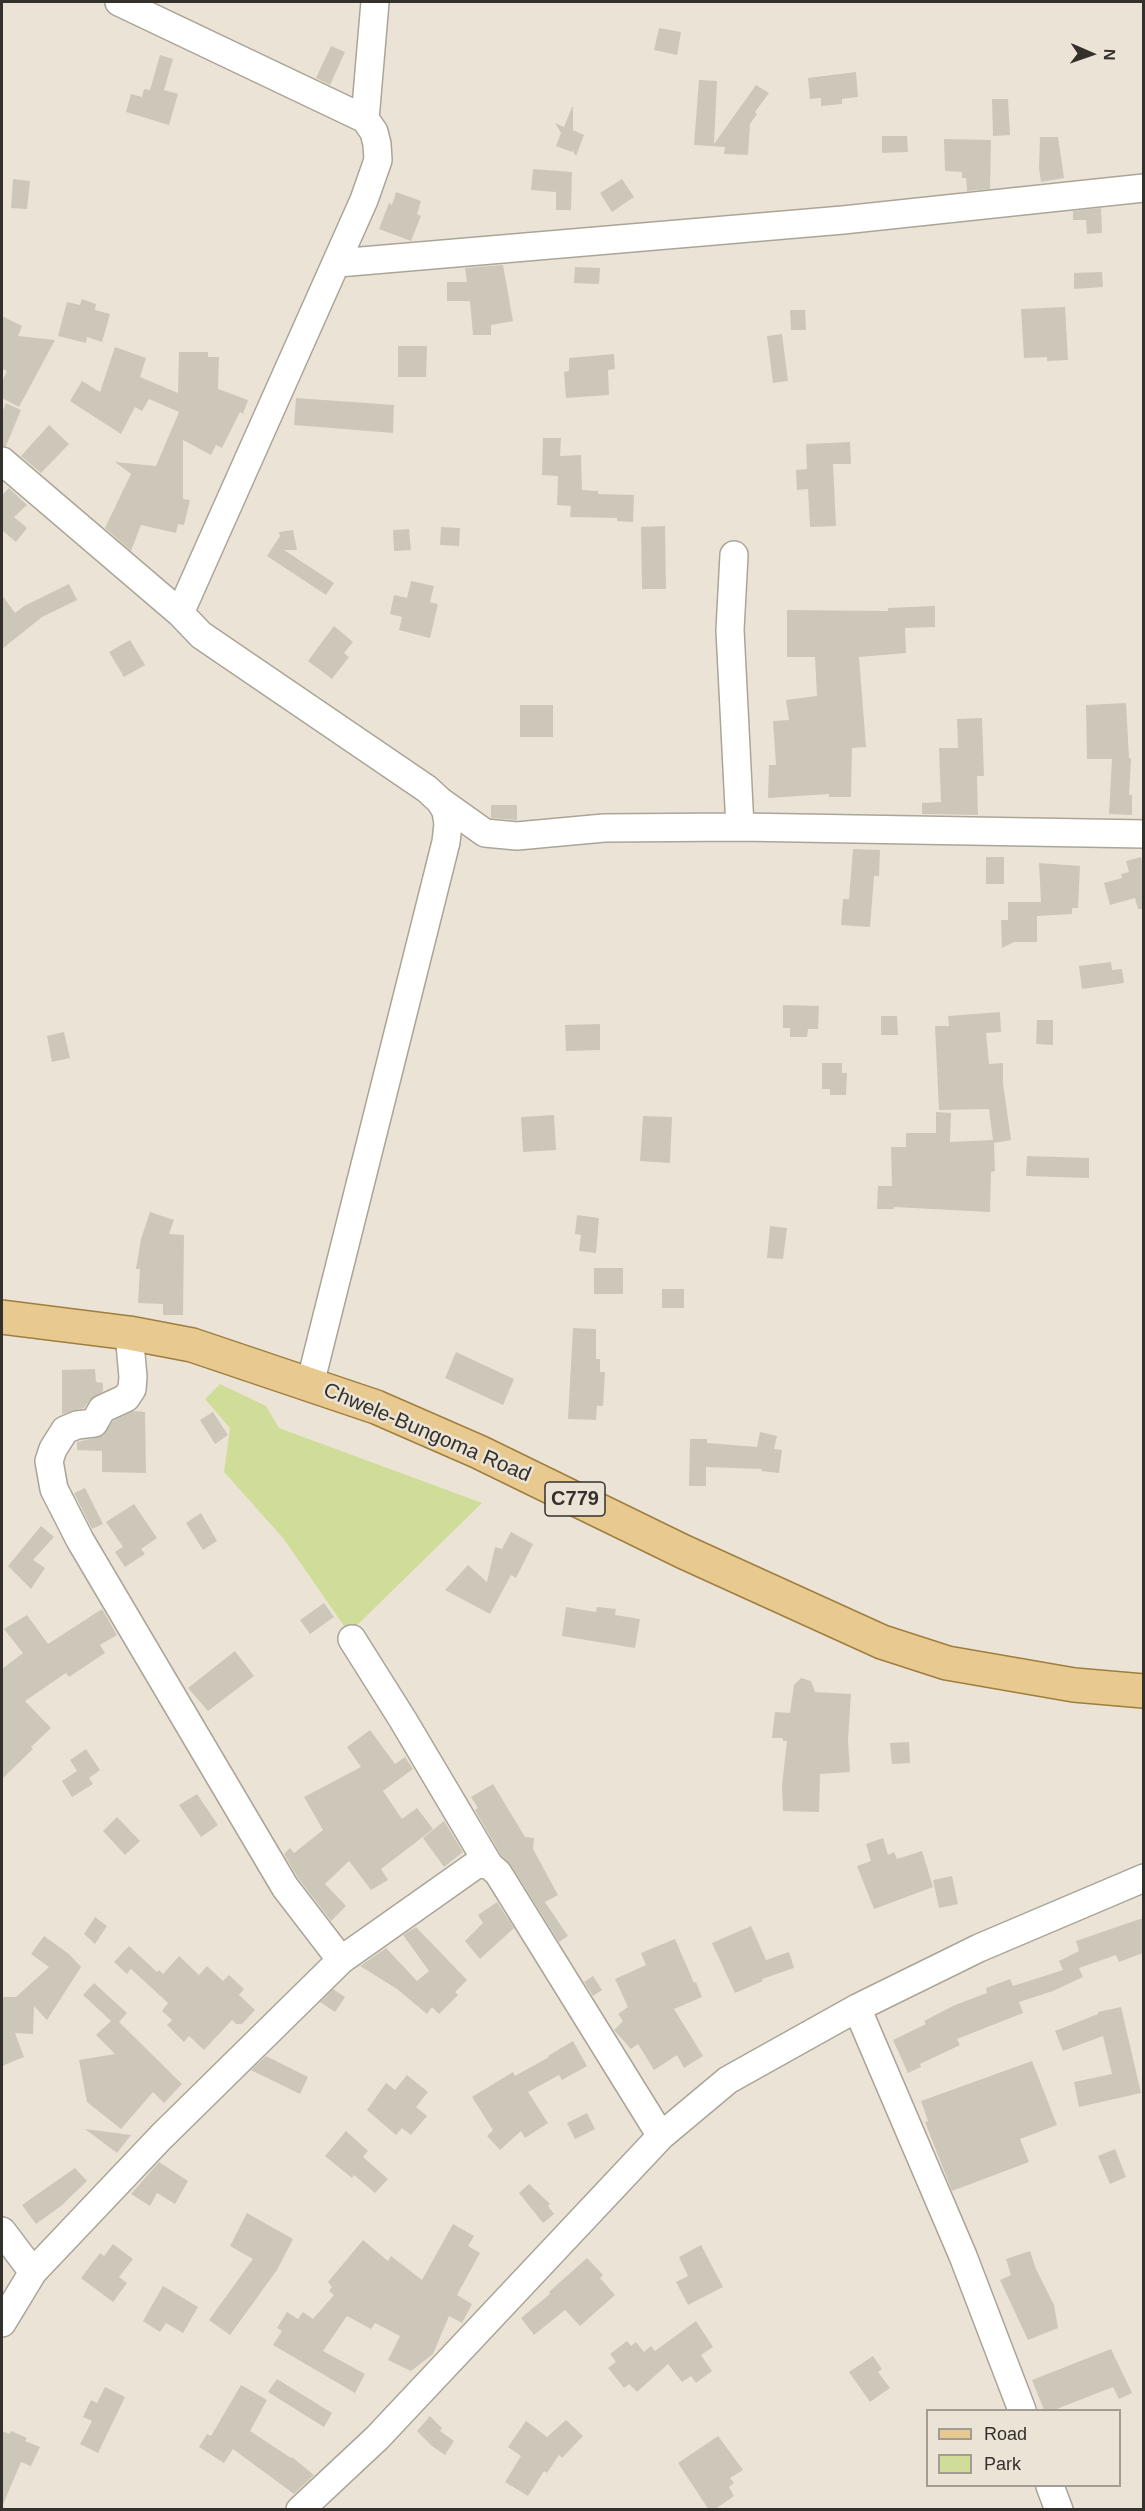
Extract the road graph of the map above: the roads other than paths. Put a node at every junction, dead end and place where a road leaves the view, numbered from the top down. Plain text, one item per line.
1 (119, 2) edge
2 (375, 2) edge
3 (365, 119) junction
4 (1143, 188) edge
5 (338, 262) junction
6 (2, 461) edge
7 (734, 555) dead end
8 (180, 613) junction
9 (440, 801) junction
10 (740, 827) junction
11 (1143, 834) edge
12 (2, 1317) edge
13 (129, 1333) junction
14 (310, 1384) junction
15 (352, 1639) dead end
16 (1143, 1691) edge
17 (489, 1865) junction
18 (1143, 1878) edge
19 (341, 1960) junction
20 (857, 2008) junction
21 (661, 2136) junction
22 (2, 2231) edge
23 (2, 2245) edge
24 (33, 2272) junction
25 (2, 2323) edge
26 (1022, 2409) edge
27 (1050, 2487) edge
28 (300, 2510) edge
29 (1059, 2510) edge

1 - 3 street
2 - 3 street
3 - 5 street
4 - 5 street
5 - 8 street
6 - 8 street
7 - 10 street
8 - 9 street
9 - 10 street
9 - 14 street
10 - 11 street
12 - 13 main road, Chwele-Bungoma Road / C779
13 - 14 main road, Chwele-Bungoma Road / C779
13 - 19 street
14 - 16 main road, Chwele-Bungoma Road / C779
15 - 17 street
17 - 19 street
17 - 21 street
18 - 20 street
19 - 24 street
20 - 21 street
20 - 26 street
21 - 28 street
22 - 24 street
23 - 24 street
24 - 25 street
27 - 29 street

